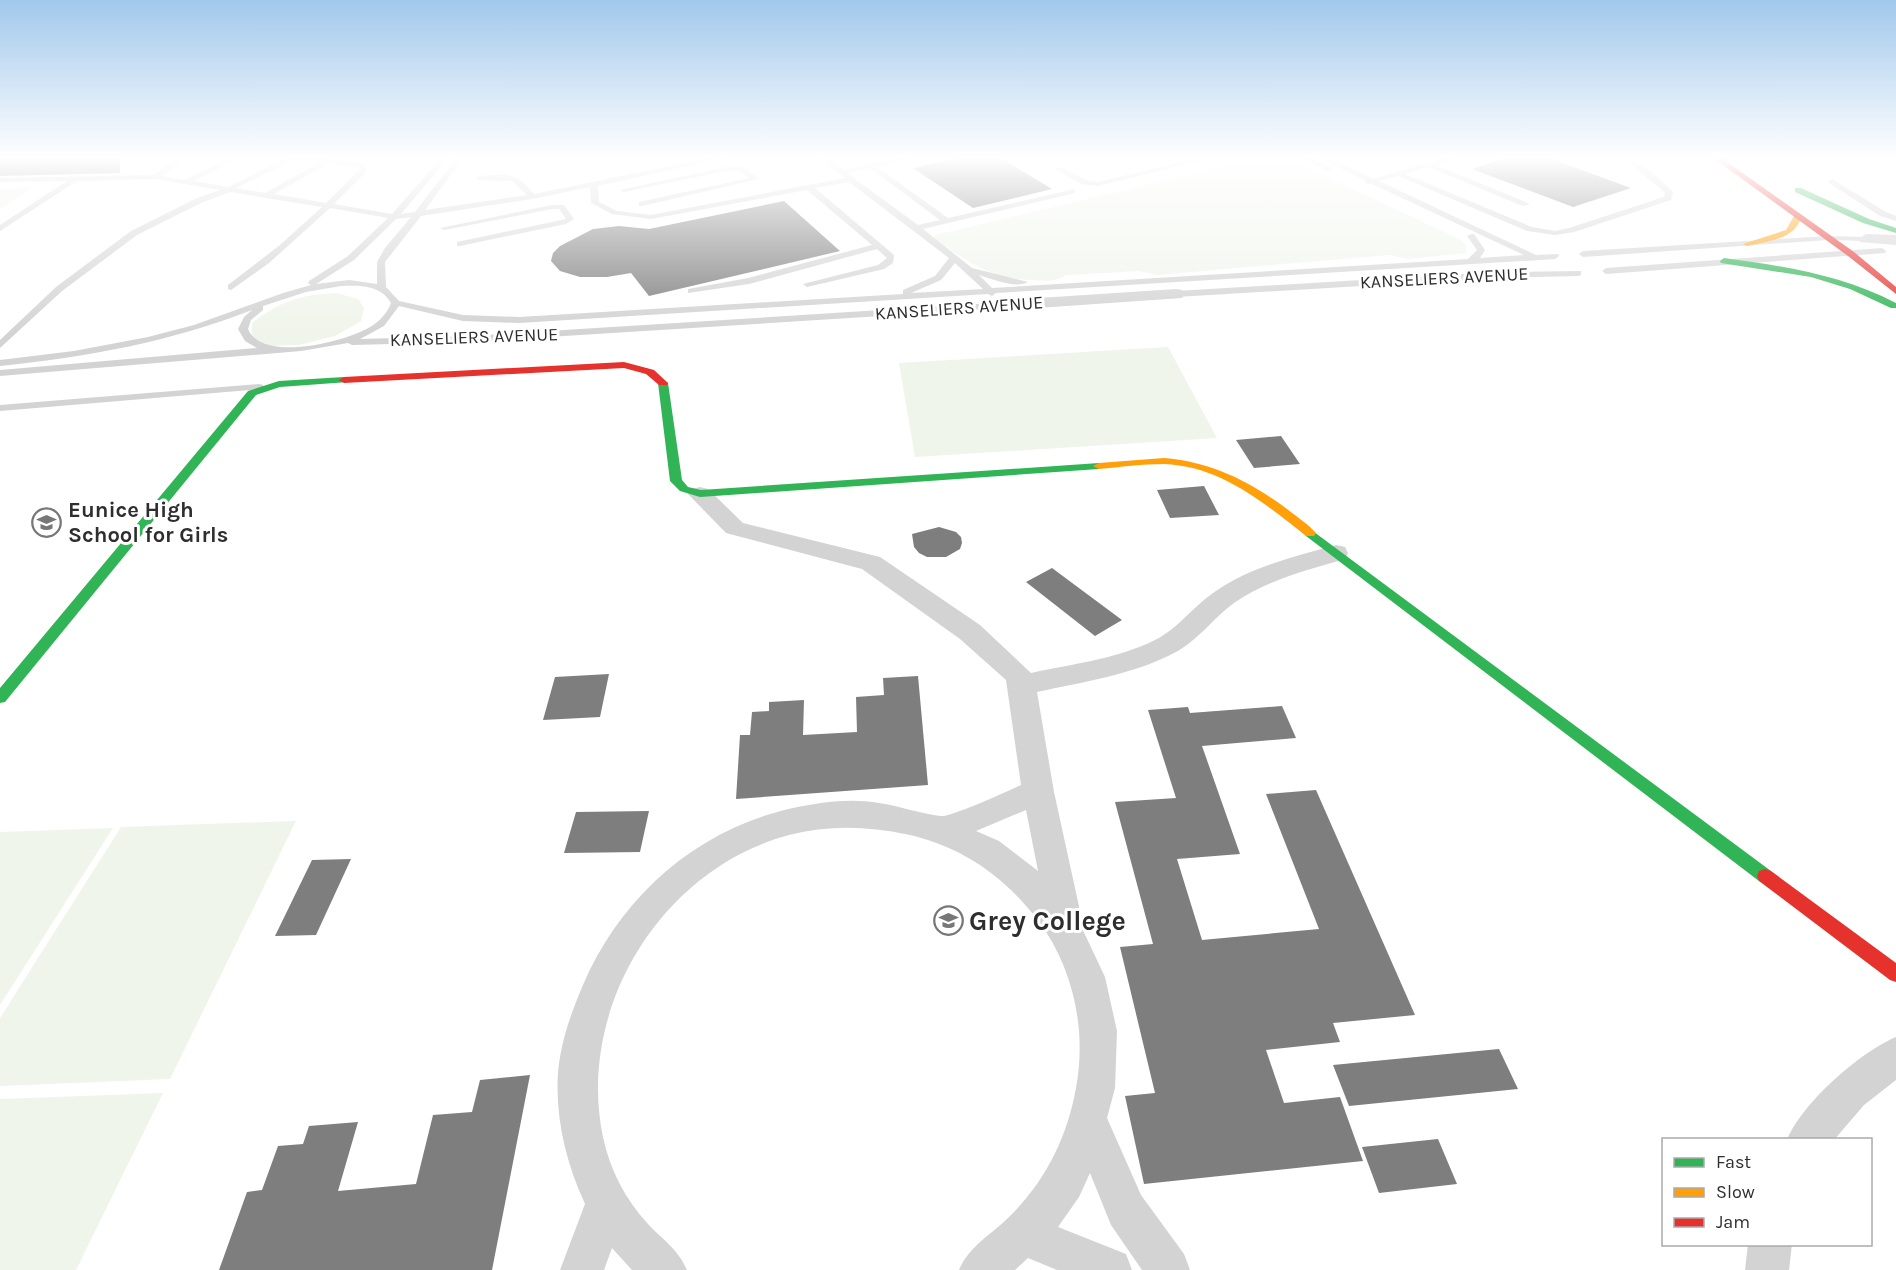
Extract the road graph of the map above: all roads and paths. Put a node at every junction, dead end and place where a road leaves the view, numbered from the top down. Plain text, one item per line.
1 (19, 216) edge
2 (167, 216) edge
3 (319, 216) edge
4 (390, 216) edge
5 (403, 216) edge
6 (416, 216) edge
7 (509, 216) edge
8 (568, 216) edge
9 (638, 216) edge
10 (655, 216) edge
11 (842, 216) edge
12 (900, 216) edge
13 (940, 216) edge
14 (967, 216) edge
15 (1429, 216) edge
16 (1447, 216) edge
17 (1500, 216) edge
18 (1614, 216) edge
19 (1834, 216) edge
20 (1856, 216) edge
21 (395, 217) junction
22 (499, 218) joint
23 (1797, 218) joint
24 (947, 221) junction
25 (444, 228) dead end
26 (916, 228) junction
27 (0, 229) edge
28 (1896, 231) edge
29 (1471, 236) junction
30 (1828, 238) junction
31 (1866, 239) junction
32 (1896, 240) edge
33 (460, 244) dead end
34 (1748, 244) junction
35 (880, 246) junction
36 (1583, 254) dead end
37 (1851, 254) junction
38 (1891, 254) edge
39 (1555, 256) dead end
40 (1534, 257) junction
41 (954, 258) junction
42 (1518, 258) junction
43 (1470, 261) junction
44 (1724, 261) junction
45 (968, 269) junction
46 (1606, 271) dead end
47 (786, 272) junction
48 (1564, 273) junction
49 (1578, 273) dead end
50 (1544, 274) junction
51 (807, 284) junction
52 (1089, 286) junction
53 (231, 287) dead end
54 (382, 288) junction
55 (691, 291) dead end
56 (988, 291) junction
57 (1896, 291) edge
58 (294, 292) junction
59 (1176, 294) joint
60 (869, 299) junction
61 (272, 301) junction
62 (820, 302) junction
63 (396, 303) junction
64 (1008, 305) junction
65 (1896, 307) edge
66 (341, 342) junction
67 (0, 345) edge
68 (271, 349) junction
69 (0, 363) edge
70 (0, 373) edge
71 (265, 387) junction
72 (0, 408) edge
73 (700, 494) junction
74 (1336, 553) junction
75 (1022, 685) junction
76 (0, 698) edge
77 (1038, 792) junction
78 (946, 829) junction
79 (1067, 930) junction
80 (1896, 974) edge
81 (1896, 1056) edge
82 (1089, 1123) junction
83 (1809, 1138) edge
84 (606, 1204) junction
85 (1025, 1235) junction
86 (1770, 1246) edge
87 (582, 1270) edge
88 (665, 1270) edge
89 (981, 1270) edge
90 (1110, 1270) edge
91 (1168, 1270) edge
92 (1767, 1270) edge

1 - 27 lane
2 - 67 lane
3 - 53 lane
4 - 21 lane
5 - 21 lane
6 - 54 lane
7 - 22 lane
8 - 33 lane
9 - 10 lane
11 - 35 lane
12 - 26 lane
13 - 24 lane
14 - 24 lane
15 - 29 lane
16 - 40 lane
17 - 18 lane
19 - 31 main road
20 - 28 main road
21 - 58 lane
22 - 25 lane
23 - 30 main road
23 - 34 main road
24 - 26 lane
26 - 41 lane
29 - 42 lane
29 - 43 lane
30 - 31 lane
30 - 34 lane
30 - 37 main road
31 - 32 street
31 - 38 main road
34 - 36 lane
35 - 47 lane
35 - 51 lane
37 - 38 lane
37 - 44 lane
37 - 57 main road
39 - 40 lane, KANSELIERS AVENUE
40 - 42 lane, KANSELIERS AVENUE
40 - 48 lane
41 - 45 lane
41 - 60 lane
42 - 43 lane, KANSELIERS AVENUE
42 - 50 lane
43 - 52 lane, KANSELIERS AVENUE
44 - 46 lane
44 - 65 main road
45 - 52 lane
45 - 56 lane
47 - 51 lane
47 - 55 lane
48 - 49 lane, KANSELIERS AVENUE
48 - 50 lane, KANSELIERS AVENUE
50 - 59 lane, KANSELIERS AVENUE
51 - 62 lane
52 - 56 lane, KANSELIERS AVENUE
54 - 58 lane, KANSELIERS AVENUE
54 - 63 lane, KANSELIERS AVENUE
56 - 60 lane, KANSELIERS AVENUE
56 - 64 lane
58 - 61 lane, KANSELIERS AVENUE
59 - 64 street, KANSELIERS AVENUE
60 - 62 lane, KANSELIERS AVENUE
61 - 68 lane, KANSELIERS AVENUE
61 - 69 lane, KANSELIERS AVENUE
62 - 63 lane, KANSELIERS AVENUE
63 - 66 lane, KANSELIERS AVENUE
64 - 66 lane, KANSELIERS AVENUE
66 - 68 lane, KANSELIERS AVENUE
68 - 70 lane, KANSELIERS AVENUE
71 - 72 lane
71 - 73 main road
71 - 76 main road
73 - 74 main road
73 - 75 street
74 - 75 street
74 - 80 main road
75 - 77 street
77 - 78 street
77 - 79 street
78 - 79 street
78 - 84 street
79 - 82 street
81 - 83 street
82 - 85 street
82 - 91 street
84 - 87 street
84 - 88 street
85 - 89 street
85 - 90 street
86 - 92 street

